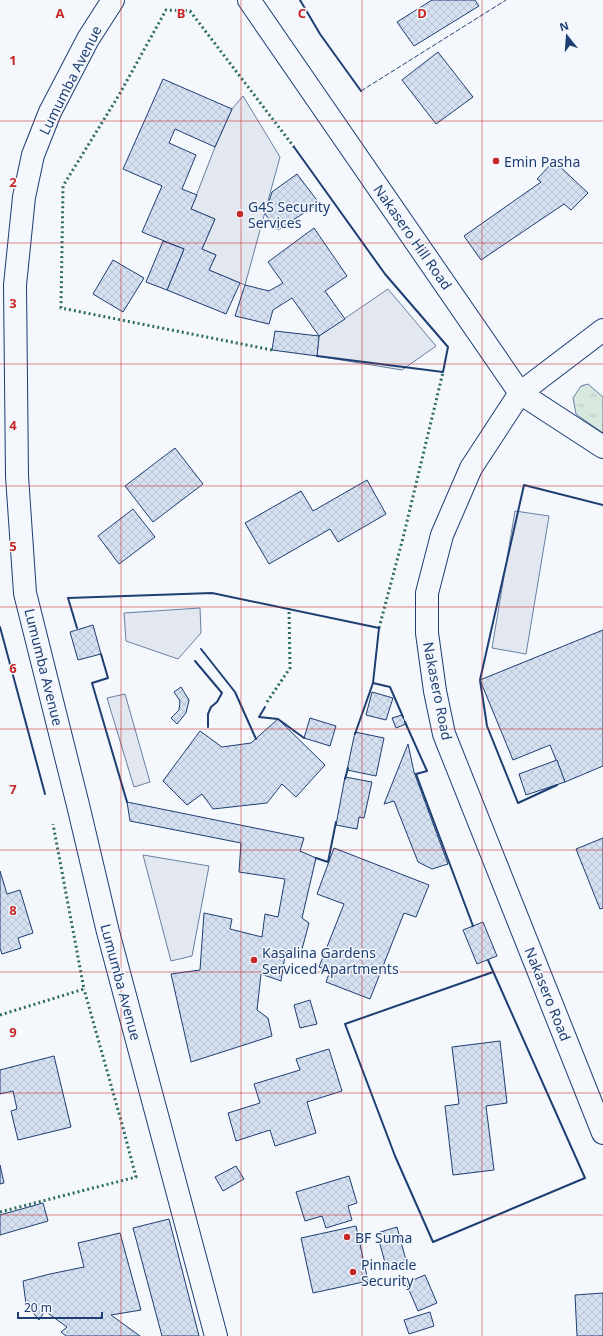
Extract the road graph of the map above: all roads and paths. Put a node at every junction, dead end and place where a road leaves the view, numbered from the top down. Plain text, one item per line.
1 (113, 0) edge
2 (249, 0) edge
3 (603, 330) edge
4 (520, 393) junction
5 (603, 446) edge
6 (603, 1133) edge
7 (216, 1336) edge

1 - 7 street, Lumumba Avenue
2 - 4 street, Nakasero Hill Road
3 - 4 street, Nakasero Road
4 - 5 street, Nakasero Hill Road
4 - 6 street, Nakasero Road

